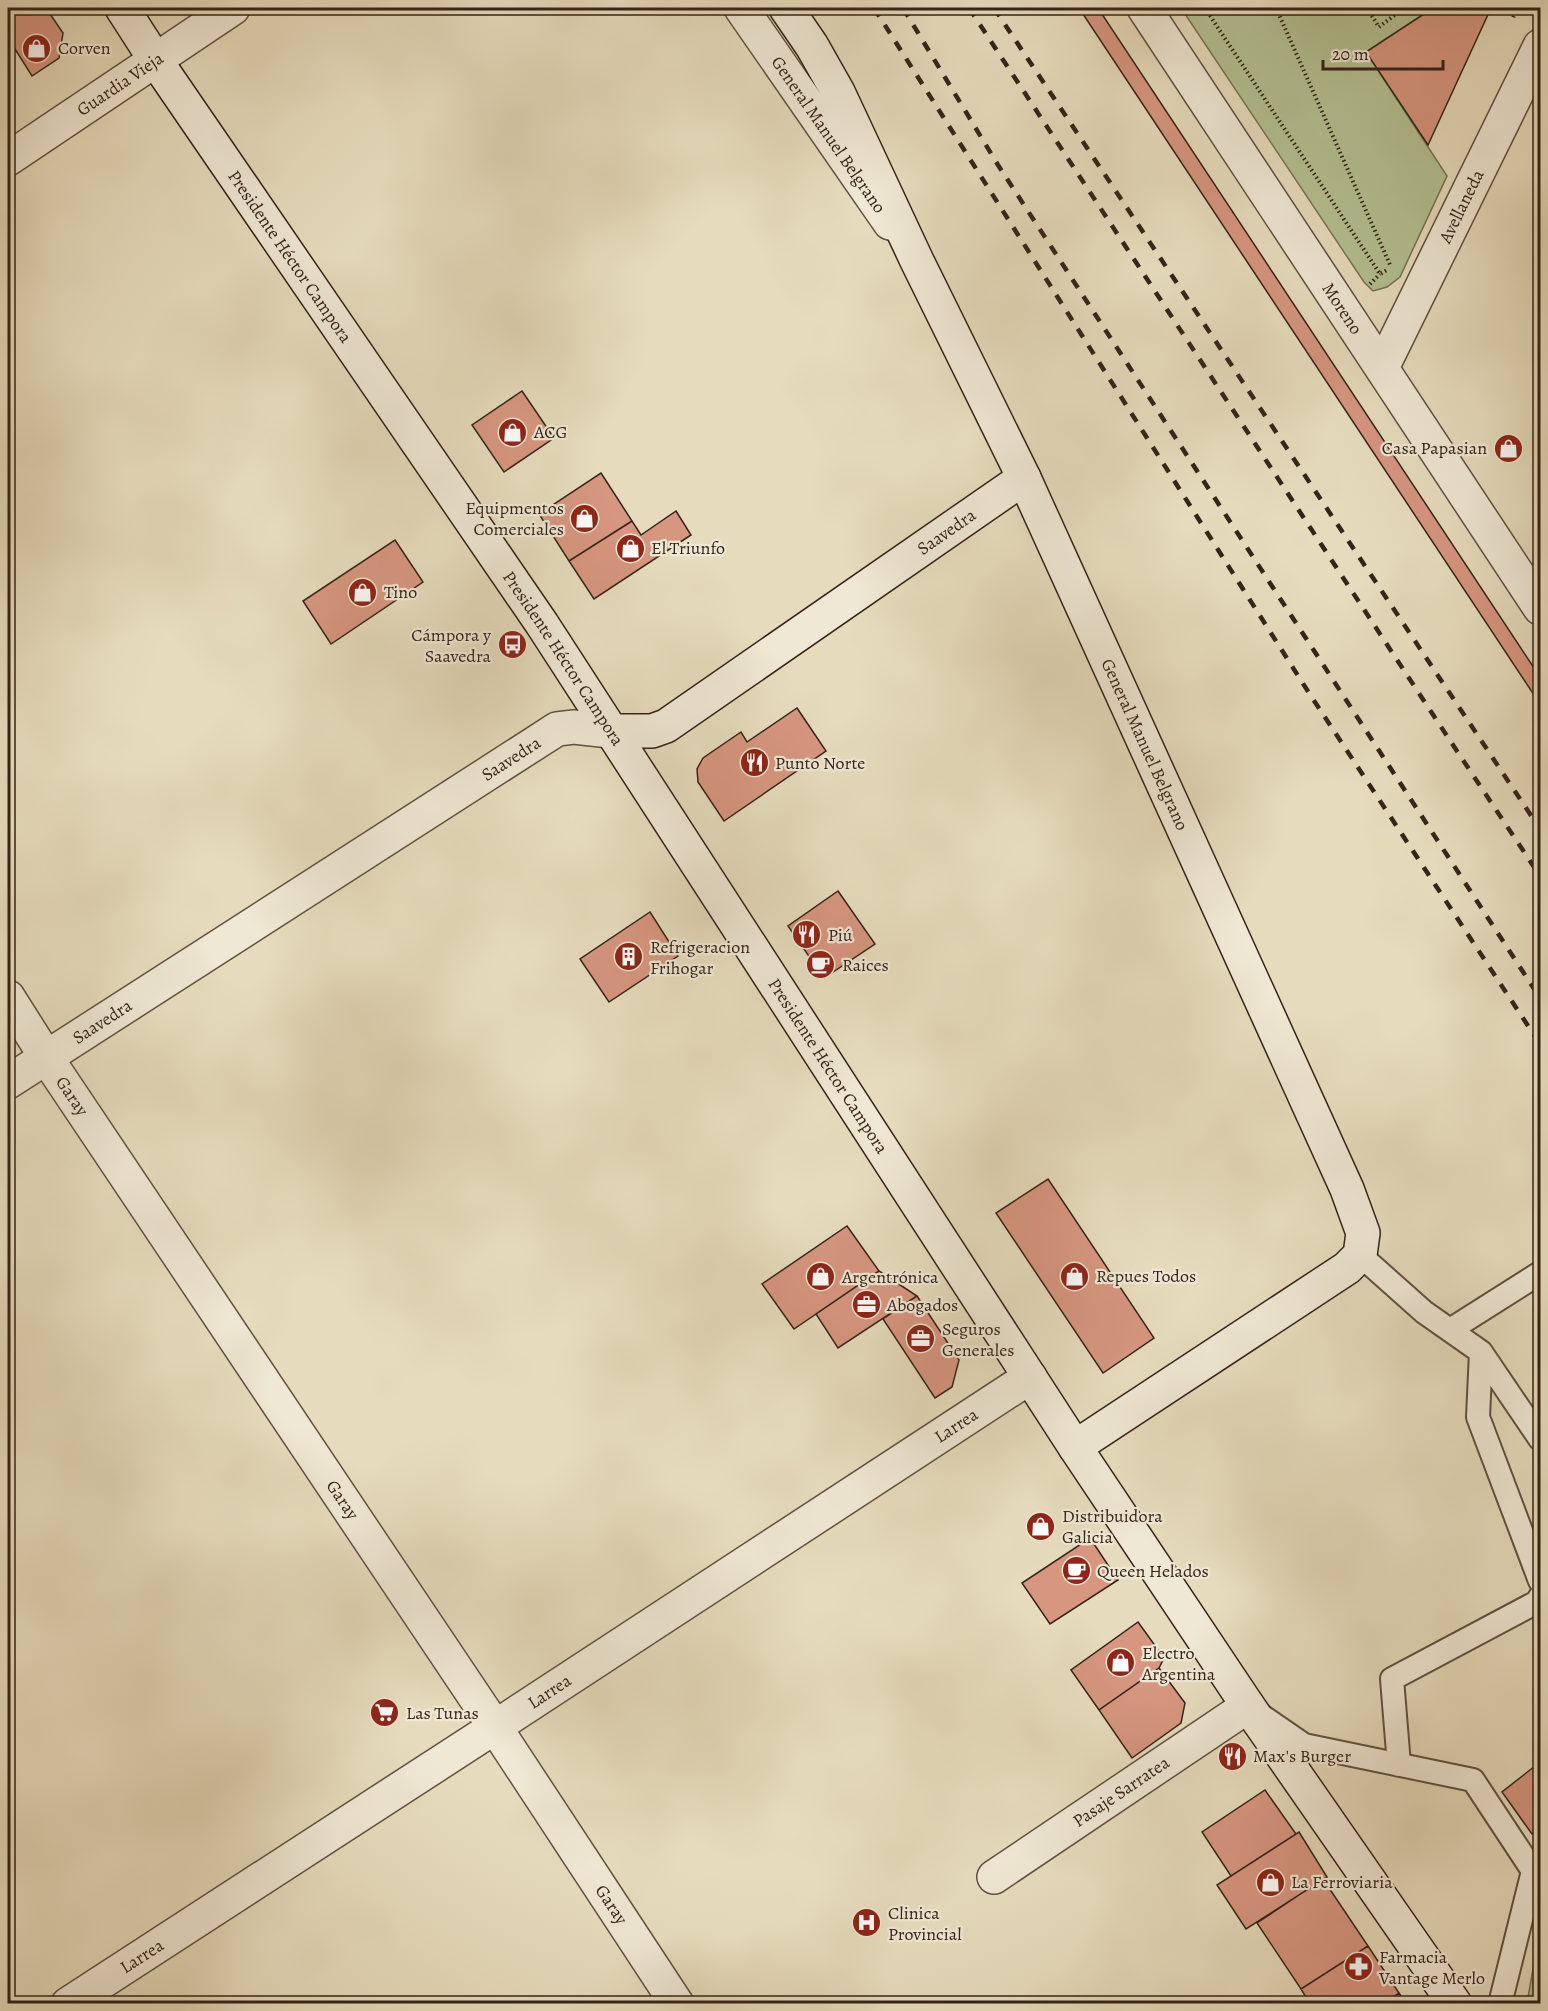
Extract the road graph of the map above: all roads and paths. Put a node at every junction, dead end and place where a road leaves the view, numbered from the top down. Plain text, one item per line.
1 (122, 8) edge
2 (233, 8) edge
3 (741, 8) edge
4 (786, 8) edge
5 (1144, 8) edge
6 (1205, 8) edge
7 (1276, 8) edge
8 (1367, 8) edge
9 (1404, 8) edge
10 (1519, 8) edge
11 (1515, 13) dead end
12 (1540, 46) edge
13 (156, 61) junction
14 (8, 159) edge
15 (916, 261) junction
16 (1382, 368) junction
17 (1024, 478) junction
18 (1540, 608) edge
19 (610, 731) junction
20 (8, 997) edge
21 (46, 1058) junction
22 (8, 1082) edge
23 (1361, 1244) junction
24 (1540, 1273) edge
25 (1450, 1330) junction
26 (1481, 1352) junction
27 (1030, 1377) junction
28 (1540, 1439) edge
29 (1075, 1447) junction
30 (1540, 1581) edge
31 (1540, 1597) edge
32 (1248, 1706) junction
33 (495, 1727) junction
34 (1399, 1765) junction
35 (994, 1877) dead end
36 (68, 2004) edge
37 (677, 2004) edge
38 (1455, 2004) edge
39 (1500, 2004) edge

1 - 13 street, Presidente Héctor Campora
2 - 13 street, Guardia Vieja
3 - 15 street, General Manuel Belgrano
4 - 15 street, General Manuel Belgrano
5 - 16 street, Moreno
6 - 7 path
8 - 9 path
10 - 11 path
12 - 16 street, Avellaneda
13 - 14 street, Guardia Vieja
13 - 19 street, Presidente Héctor Campora
15 - 17 street, General Manuel Belgrano
16 - 18 street, Moreno
17 - 19 street, Saavedra
17 - 23 street, General Manuel Belgrano
19 - 21 street, Saavedra
19 - 27 street, Presidente Héctor Campora
20 - 21 street, Garay
21 - 22 street, Saavedra
21 - 33 street, Garay
23 - 25 lane
23 - 29 street
24 - 25 lane
25 - 26 lane
26 - 28 lane
26 - 30 lane
27 - 29 street, Presidente Héctor Campora
27 - 33 street, Larrea
29 - 32 street, Presidente Héctor Campora
31 - 34 lane
32 - 34 lane
32 - 35 street, Pasaje Sarratea
32 - 38 street, Presidente Héctor Campora
33 - 36 street, Larrea
33 - 37 street, Garay
34 - 39 lane

